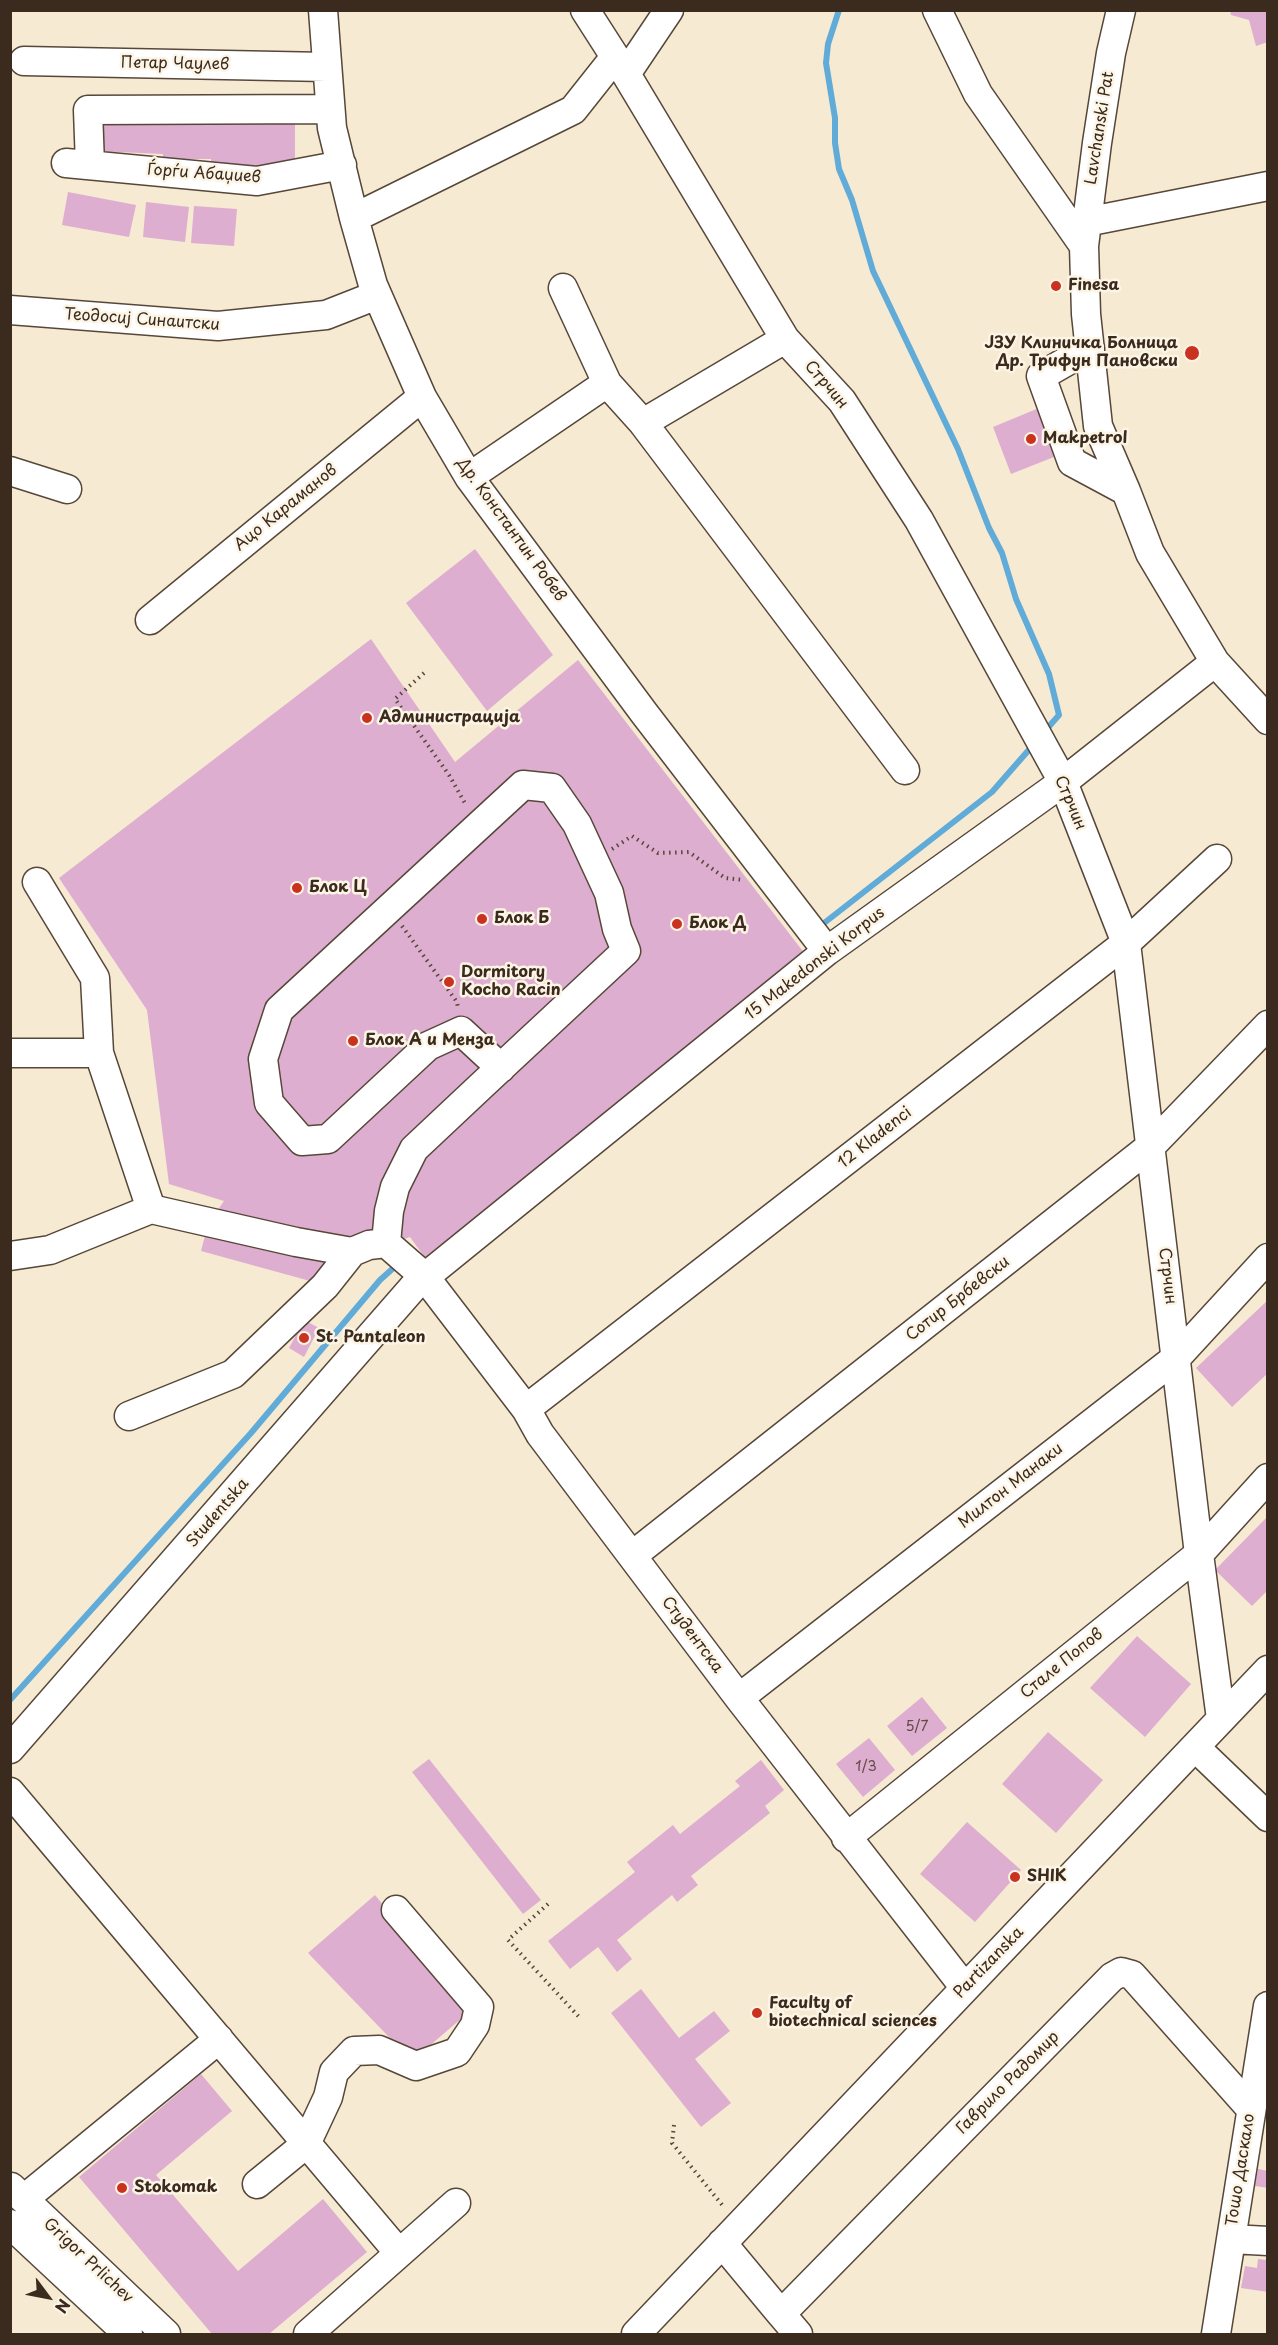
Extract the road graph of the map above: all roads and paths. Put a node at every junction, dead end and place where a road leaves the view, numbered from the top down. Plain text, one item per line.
1 (323, 10) edge
2 (585, 10) edge
3 (669, 10) edge
4 (937, 10) edge
5 (1121, 10) edge
6 (24, 61) dead end
7 (621, 65) junction
8 (326, 67) junction
9 (330, 109) junction
10 (342, 165) junction
11 (1268, 186) edge
12 (354, 218) junction
13 (1085, 234) junction
14 (563, 288) dead end
15 (377, 295) junction
16 (10, 310) edge
17 (785, 339) junction
18 (1090, 348) junction
19 (607, 383) junction
20 (422, 397) junction
21 (643, 423) junction
22 (10, 471) edge
23 (469, 477) junction
24 (67, 489) dead end
25 (1126, 490) junction
26 (150, 620) dead end
27 (1215, 662) junction
28 (424, 673) dead end
29 (1268, 720) edge
30 (905, 770) dead end
31 (1063, 782) junction
32 (478, 826) junction
33 (1217, 859) dead end
34 (594, 860) junction
35 (37, 882) dead end
36 (781, 890) junction
37 (1126, 943) junction
38 (415, 946) dead end
39 (827, 951) junction
40 (457, 1002) dead end
41 (1268, 1025) edge
42 (10, 1053) edge
43 (99, 1053) junction
44 (501, 1068) junction
45 (1151, 1146) junction
46 (152, 1209) junction
47 (387, 1244) junction
48 (352, 1252) junction
49 (10, 1256) edge
50 (1268, 1258) edge
51 (424, 1277) junction
52 (1177, 1357) junction
53 (526, 1409) junction
54 (129, 1416) dead end
55 (1268, 1478) edge
56 (1199, 1554) junction
57 (633, 1556) junction
58 (1268, 1670) edge
59 (739, 1698) junction
60 (1221, 1719) junction
61 (1195, 1747) junction
62 (10, 1749) edge
63 (10, 1792) edge
64 (1268, 1817) edge
65 (846, 1838) junction
66 (548, 1904) dead end
67 (396, 1910) dead end
68 (965, 1988) junction
69 (1268, 2006) edge
70 (580, 2018) dead end
71 (219, 2039) junction
72 (1251, 2109) junction
73 (674, 2125) dead end
74 (306, 2144) junction
75 (257, 2184) dead end
76 (15, 2203) edge
77 (456, 2203) dead end
78 (723, 2206) dead end
79 (1231, 2239) junction
80 (1268, 2241) edge
81 (722, 2243) junction
82 (399, 2253) junction
83 (790, 2324) edge
84 (128, 2334) edge
85 (166, 2334) edge
86 (308, 2334) edge
87 (636, 2334) edge
88 (1216, 2334) edge

1 - 8 street, Др. Константин Робев
2 - 7 street, Стрчин
3 - 7 street
4 - 13 street
5 - 13 street, Lavchanski Pat
6 - 8 street, Петар Чаулев
7 - 12 street
7 - 17 street, Стрчин
8 - 9 street, Др. Константин Робев
9 - 10 street, Др. Константин Робев
9 - 10 street, Ѓорѓи Абаџиев
10 - 12 street, Др. Константин Робев
11 - 13 street
12 - 15 street, Др. Константин Робев
13 - 18 street, Lavchanski Pat
14 - 19 street
15 - 16 street, Теодосиј Синаитски
15 - 20 street, Др. Константин Робев
17 - 21 street
17 - 31 street, Стрчин
18 - 25 street, Lavchanski Pat
18 - 25 street
19 - 21 street
19 - 23 street
20 - 23 street, Др. Константин Робев
20 - 26 street, Ацо Караманов
21 - 30 street
22 - 24 street
23 - 36 street, Др. Константин Робев
25 - 27 street, Lavchanski Pat
27 - 29 street, Lavchanski Pat
27 - 31 street, 15 Makedonski Korpus
28 - 32 path
31 - 37 street, Стрчин
31 - 39 street, 15 Makedonski Korpus
32 - 34 street
32 - 44 street
33 - 37 street, 12 Kladenci
34 - 36 path
34 - 44 street
35 - 43 street
36 - 39 street, Др. Константин Робев
37 - 45 street, Стрчин
37 - 53 street, 12 Kladenci
38 - 40 path
39 - 51 street, 15 Makedonski Korpus
41 - 45 street, Сотир Брбевски
42 - 43 street
43 - 46 street
44 - 47 street
45 - 52 street, Стрчин
45 - 57 street, Сотир Брбевски
46 - 48 street
46 - 49 street
47 - 48 street
47 - 51 street, Студентска
48 - 54 street
50 - 52 street, Милтон Манаки
51 - 53 street, Студентска
51 - 62 street, Studentska
52 - 56 street, Стрчин
52 - 59 street, Милтон Манаки
53 - 57 street, Студентска
55 - 56 street, Стале Попов
56 - 60 street, Стрчин
56 - 65 street, Стале Попов
57 - 59 street, Студентска
58 - 60 street, Partizanska
59 - 65 street, Студентска
60 - 61 street, Partizanska
61 - 64 street
61 - 68 street, Partizanska
63 - 71 street
65 - 68 street, Студентска
66 - 70 path
67 - 74 street
68 - 81 street, Partizanska
69 - 72 street, Тошо Даскало
71 - 74 street
71 - 76 street
72 - 79 street, Тошо Даскало
72 - 83 street, Гаврило Радомир
73 - 78 path
74 - 75 street
74 - 82 street
76 - 84 street, Grigor Prlichev
76 - 85 street, Grigor Prlichev
77 - 82 street
79 - 80 street
79 - 88 street, Тошо Даскало
81 - 83 street
81 - 87 street, Partizanska
82 - 86 street

